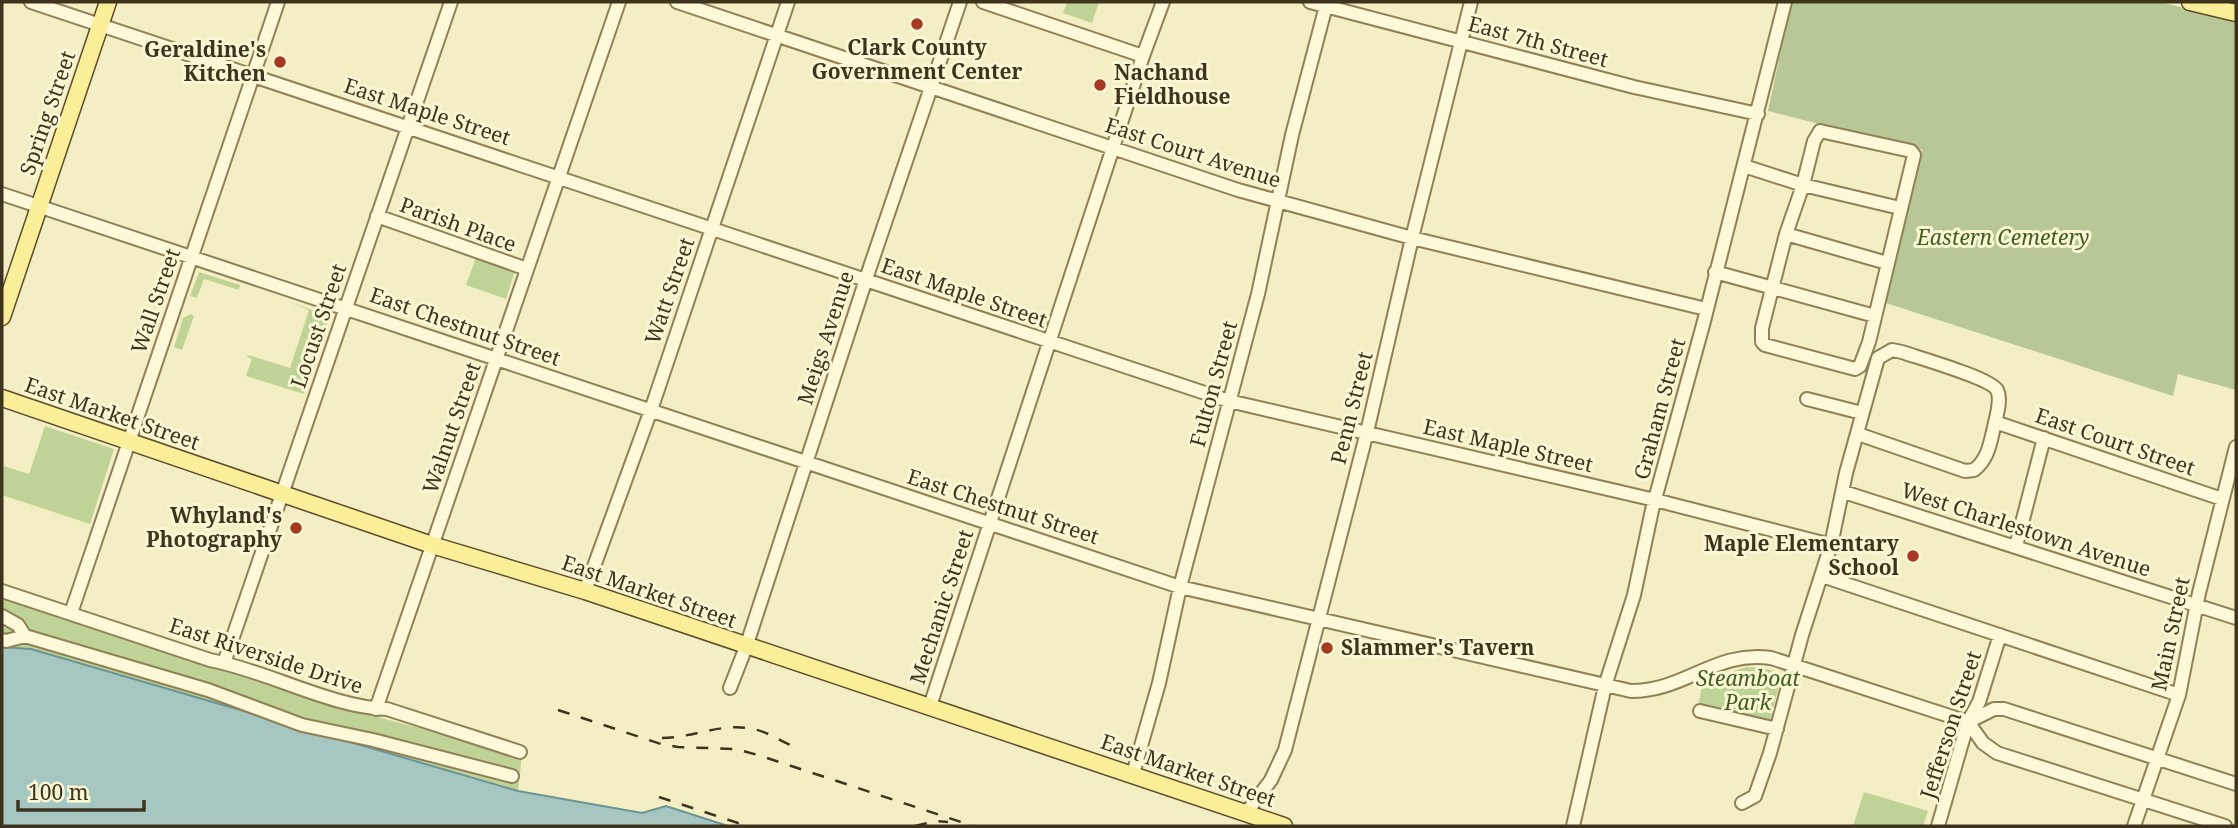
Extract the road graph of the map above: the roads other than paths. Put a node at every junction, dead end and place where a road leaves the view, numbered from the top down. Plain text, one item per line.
1 (31, 2) edge
2 (108, 2) edge
3 (278, 2) edge
4 (451, 2) edge
5 (619, 2) edge
6 (677, 2) edge
7 (788, 2) edge
8 (960, 2) edge
9 (983, 2) edge
10 (1163, 2) edge
11 (1310, 2) edge
12 (1471, 2) edge
13 (1785, 2) edge
14 (2190, 2) edge
15 (1327, 4) edge
16 (2236, 13) edge
17 (100, 25) junction
18 (776, 35) junction
19 (1460, 42) junction
20 (1143, 56) junction
21 (253, 74) junction
22 (931, 86) junction
23 (1758, 114) junction
24 (408, 126) junction
25 (1114, 148) junction
26 (1744, 166) junction
27 (559, 176) junction
28 (1803, 185) junction
29 (2, 194) edge
30 (1277, 201) junction
31 (39, 206) junction
32 (1900, 208) junction
33 (377, 216) junction
34 (712, 228) junction
35 (1786, 234) junction
36 (1412, 238) junction
37 (192, 257) junction
38 (1887, 263) junction
39 (527, 269) junction
40 (1715, 272) junction
41 (865, 279) junction
42 (1773, 287) junction
43 (346, 308) junction
44 (1706, 309) junction
45 (1875, 316) junction
46 (2, 317) edge
47 (1051, 342) junction
48 (496, 358) junction
49 (2, 398) edge
50 (1807, 399) dead end
51 (1229, 401) junction
52 (651, 410) junction
53 (1862, 413) junction
54 (1995, 422) junction
55 (1367, 432) junction
56 (1858, 434) junction
57 (2044, 438) junction
58 (129, 442) junction
59 (2236, 447) edge
60 (805, 462) junction
61 (2233, 474) edge
62 (1843, 492) junction
63 (282, 495) junction
64 (2222, 499) junction
65 (1655, 500) junction
66 (989, 523) junction
67 (432, 545) junction
68 (1831, 545) junction
69 (2016, 546) junction
70 (1822, 576) junction
71 (1180, 587) junction
72 (2, 591) edge
73 (585, 591) junction
74 (2196, 605) junction
75 (71, 613) junction
76 (2, 616) edge
77 (2236, 618) edge
78 (1317, 619) junction
79 (2000, 635) junction
80 (24, 636) junction
81 (2, 640) edge
82 (746, 647) junction
83 (224, 663) junction
84 (1794, 665) junction
85 (1605, 686) junction
86 (730, 688) dead end
87 (2179, 695) junction
88 (930, 706) junction
89 (376, 709) junction
90 (1700, 711) dead end
91 (1968, 722) junction
92 (1777, 729) junction
93 (520, 752) dead end
94 (2157, 759) junction
95 (1133, 774) junction
96 (512, 776) dead end
97 (2236, 784) edge
98 (2142, 800) junction
99 (1742, 803) dead end
100 (1245, 813) junction
101 (1284, 826) edge
102 (1573, 826) edge
103 (1938, 826) edge
104 (2134, 826) edge
105 (2225, 826) edge

1 - 17 street, East Maple Street
2 - 17 main road, Spring Street
3 - 21 street, Wall Street
4 - 24 street, Locust Street
5 - 27 street, Walnut Street
6 - 18 street, East Court Avenue
7 - 18 street, Watt Street
8 - 22 street, Meigs Avenue
9 - 20 street
10 - 20 street, Mechanic Street
11 - 15 street, East 7th Street
12 - 19 street, Penn Street
13 - 23 street, Graham Street
14 - 16 main road
15 - 19 street, East 7th Street
15 - 30 street, Fulton Street
17 - 21 street, East Maple Street
17 - 31 main road, Spring Street
18 - 22 street, East Court Avenue
18 - 34 street, Watt Street
19 - 23 street, East 7th Street
19 - 36 street, Penn Street
20 - 25 street, Mechanic Street
21 - 24 street, East Maple Street
21 - 37 street, Wall Street
22 - 25 street, East Court Avenue
22 - 41 street, Meigs Avenue
23 - 26 street, Graham Street
24 - 27 street, East Maple Street
24 - 33 street, Locust Street
25 - 30 street, East Court Avenue
25 - 47 street, Mechanic Street
26 - 28 street
26 - 40 street, Graham Street
27 - 34 street, East Maple Street
27 - 39 street, Walnut Street
28 - 32 street
28 - 32 street
28 - 35 street
29 - 31 street, East Chestnut Street
30 - 36 street, East Court Avenue
30 - 51 street, Fulton Street
31 - 37 street, East Chestnut Street
31 - 46 main road, Spring Street
32 - 38 street
33 - 39 street, Parish Place
33 - 43 street, Locust Street
34 - 41 street, East Maple Street
34 - 52 street, Watt Street
35 - 38 street
35 - 42 street
36 - 44 street, East Court Avenue
36 - 55 street, Penn Street
37 - 43 street, East Chestnut Street
37 - 58 street, Wall Street
38 - 45 street
39 - 48 street, Walnut Street
40 - 42 street
40 - 44 street, Graham Street
41 - 47 street, East Maple Street
41 - 60 street, Meigs Avenue
42 - 45 street
42 - 45 street
43 - 48 street, East Chestnut Street
43 - 63 street, Locust Street
44 - 65 street, Graham Street
47 - 51 street, East Maple Street
47 - 66 street, Mechanic Street
48 - 52 street, East Chestnut Street
48 - 67 street, Walnut Street
49 - 58 main road, East Market Street
50 - 53 street
51 - 55 street, East Maple Street
51 - 71 street, Fulton Street
52 - 60 street, East Chestnut Street
52 - 73 street, Watt Street
53 - 54 street
53 - 56 street
54 - 56 street
54 - 57 street, East Court Street
55 - 65 street, East Maple Street
55 - 78 street, Penn Street
56 - 62 street
57 - 64 street, East Court Street
57 - 69 street
58 - 63 main road, East Market Street
58 - 75 street, Wall Street
59 - 61 street, Main Street
60 - 66 street, East Chestnut Street
60 - 82 street, Meigs Avenue
61 - 64 street, Main Street
62 - 68 street
62 - 69 street, West Charlestown Avenue
63 - 67 main road, East Market Street
63 - 83 street, Locust Street
64 - 74 street, Main Street
65 - 68 street, East Maple Street
65 - 85 street, Graham Street
66 - 71 street, East Chestnut Street
66 - 88 street, Mechanic Street
67 - 73 main road, East Market Street
67 - 89 street, Walnut Street
68 - 70 street
69 - 74 street, West Charlestown Avenue
70 - 79 street
70 - 84 street
71 - 78 street, East Chestnut Street
71 - 95 street, Fulton Street
72 - 75 street, East Riverside Drive
73 - 82 main road, East Market Street
74 - 77 street, West Charlestown Avenue
74 - 87 street, Main Street
75 - 83 street, East Riverside Drive
76 - 80 street
78 - 85 street, East Chestnut Street
78 - 100 street, Penn Street
79 - 87 street
79 - 91 street, Jefferson Street
80 - 81 street
80 - 96 street
82 - 86 street, Meigs Avenue
82 - 88 main road, East Market Street
83 - 89 street, East Riverside Drive
84 - 85 street, East Chestnut Street
84 - 91 street, East Chestnut Street
84 - 92 street
85 - 102 street, Graham Street
87 - 94 street, Main Street
88 - 95 main road, East Market Street
89 - 93 street, East Riverside Drive
90 - 92 street
91 - 94 street
91 - 98 street
91 - 103 street, Jefferson Street
92 - 99 street
94 - 97 street
94 - 98 street, Main Street
95 - 100 main road, East Market Street
98 - 104 street, Main Street
98 - 105 street
100 - 101 main road, East Market Street

